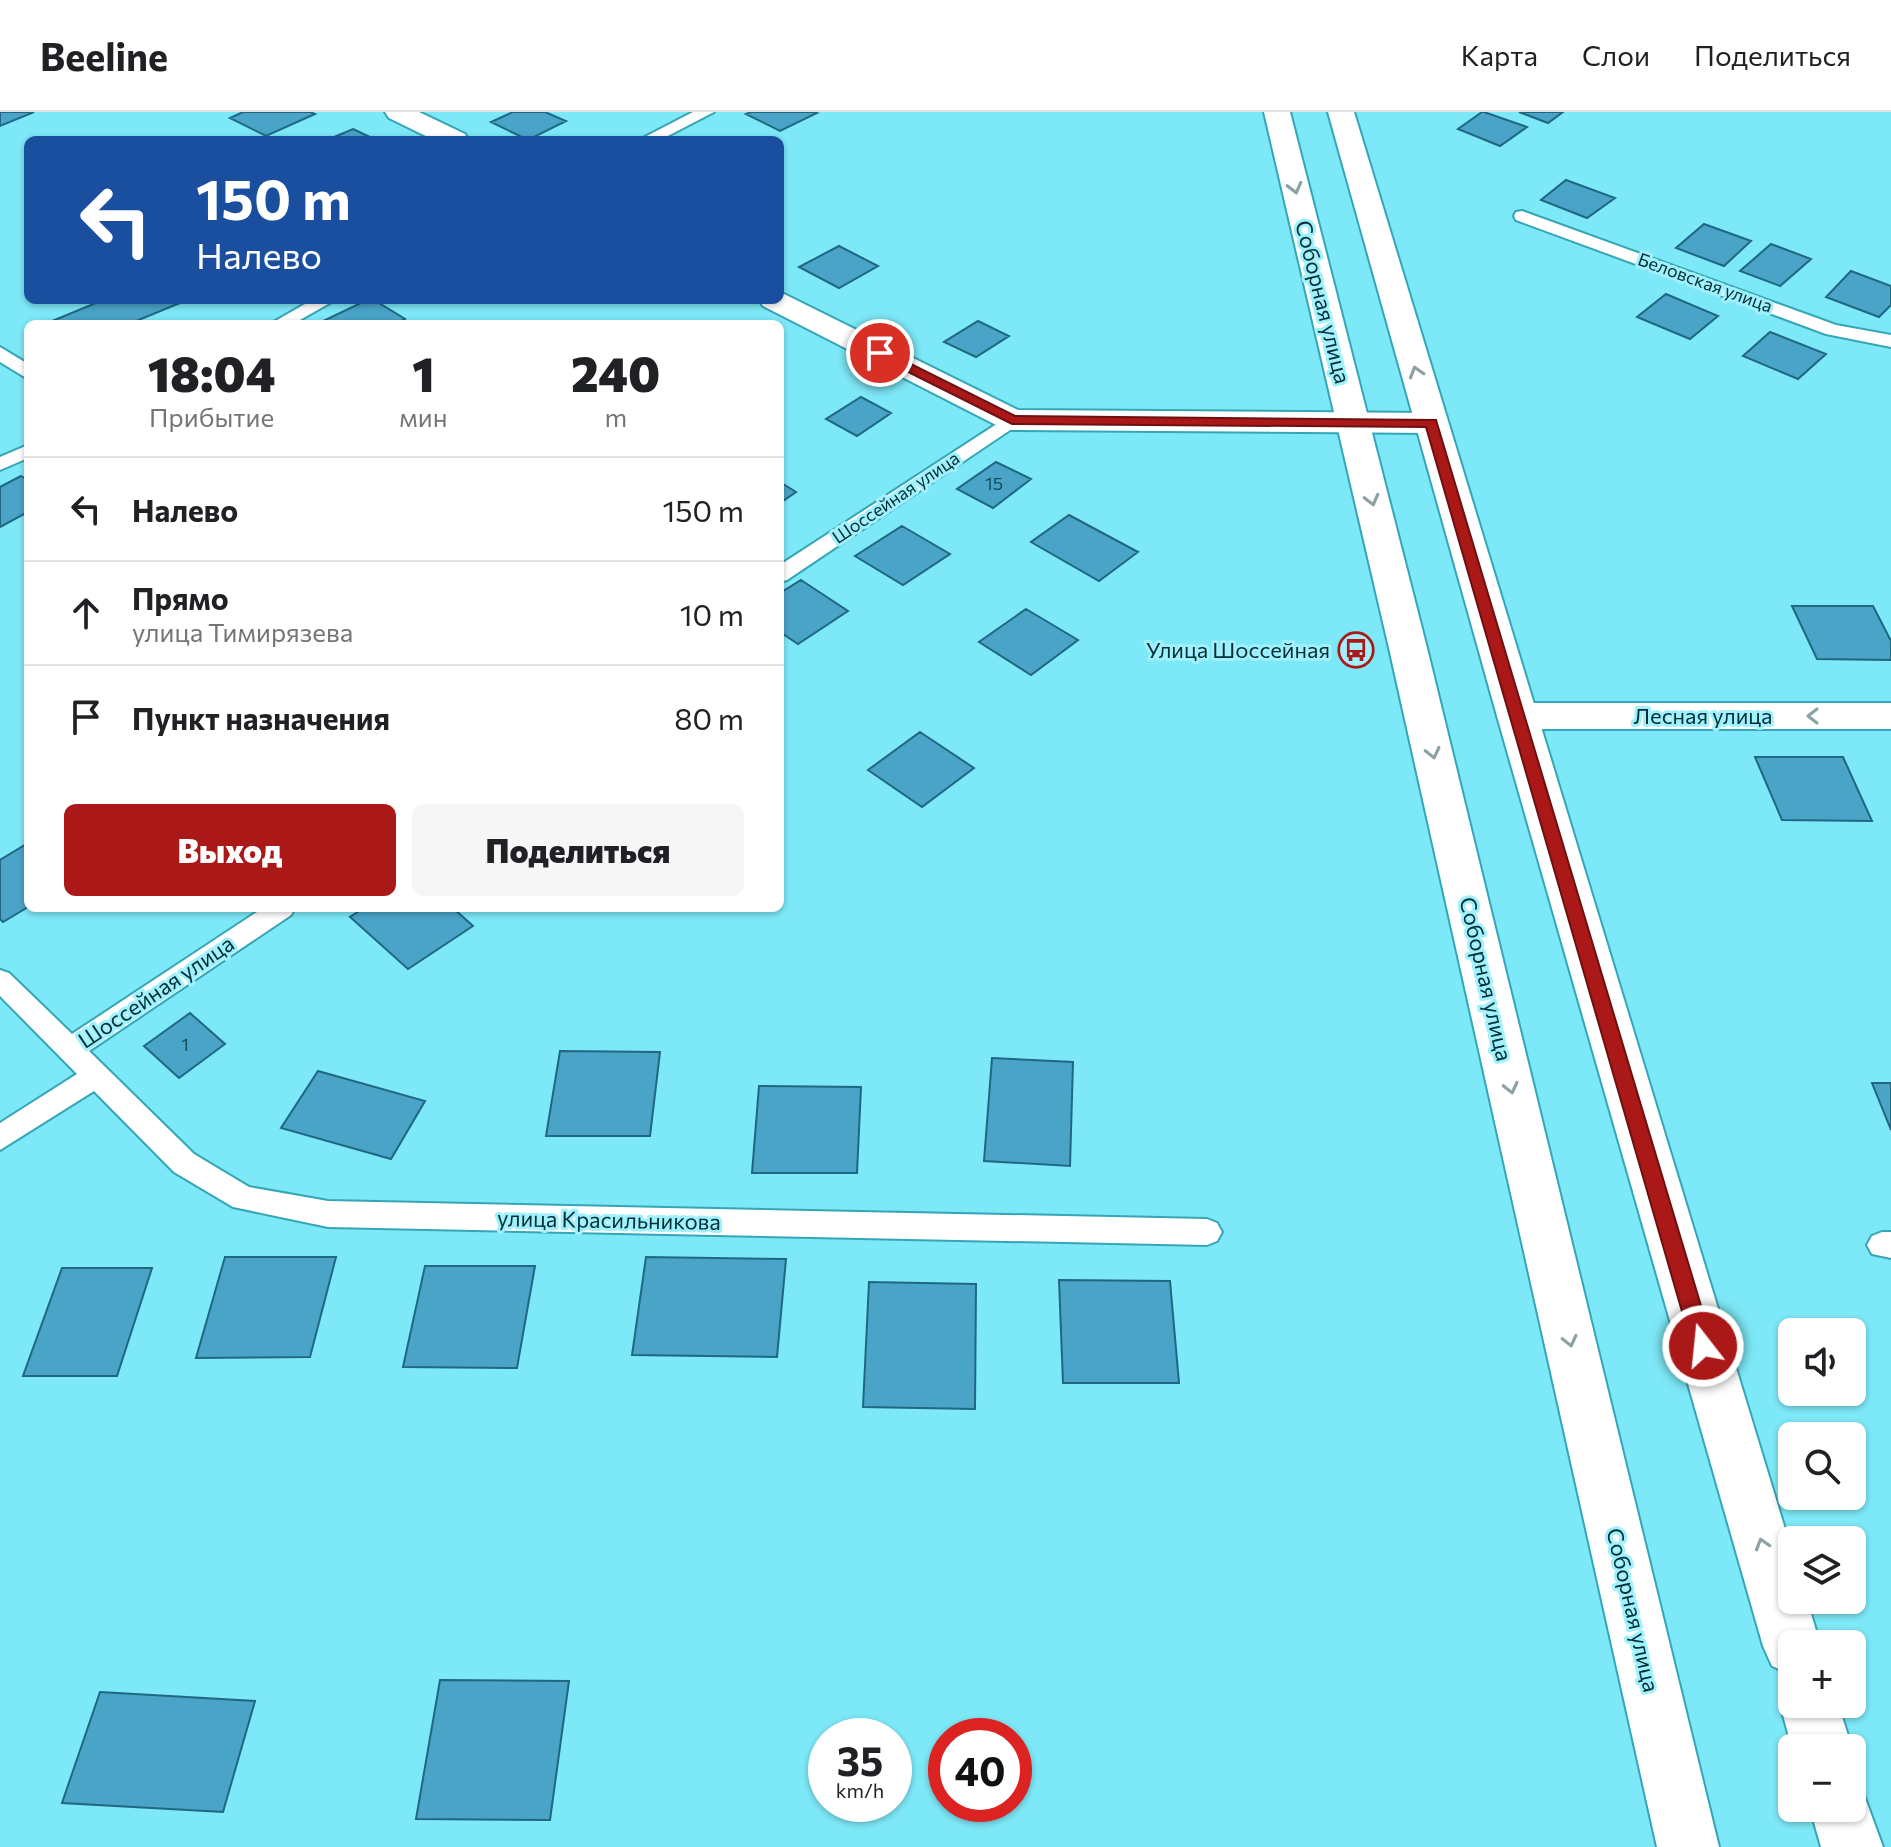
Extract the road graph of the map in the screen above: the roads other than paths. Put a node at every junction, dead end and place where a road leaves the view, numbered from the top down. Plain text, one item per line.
1 (398, 112) edge
2 (706, 112) edge
3 (1277, 112) edge
4 (1341, 112) edge
5 (447, 136) edge
6 (655, 136) edge
7 (1522, 216) dead end
8 (318, 304) edge
9 (782, 304) edge
10 (287, 320) edge
11 (1891, 341) edge
12 (0, 353) edge
13 (24, 370) edge
14 (1012, 420) junction
15 (1432, 423) junction
16 (1353, 424) junction
17 (24, 453) edge
18 (0, 464) edge
19 (784, 572) edge
20 (1516, 716) junction
21 (1891, 716) edge
22 (276, 912) edge
23 (0, 980) edge
24 (69, 1050) junction
25 (95, 1076) junction
26 (0, 1138) edge
27 (1207, 1232) dead end
28 (1787, 1630) edge
29 (1844, 1822) edge
30 (1688, 1847) edge
31 (1852, 1847) edge

1 - 5 street
2 - 6 lane
3 -> 16 street, Соборная улица
15 -> 4 street
7 - 11 lane, Беловская улица
8 - 10 lane
9 - 14 street
12 - 13 lane
14 - 16 street
14 - 19 lane, Шоссейная улица
15 - 16 street
15 - 20 street
16 -> 30 street, Соборная улица
17 - 18 lane
21 -> 20 street, Лесная улица
28 -> 20 street
22 - 24 lane, Шоссейная улица
23 - 24 lane, улица Красильникова
24 - 25 lane, улица Красильникова
25 - 26 lane, Шоссейная улица
25 - 27 lane, улица Красильникова
29 - 31 street

